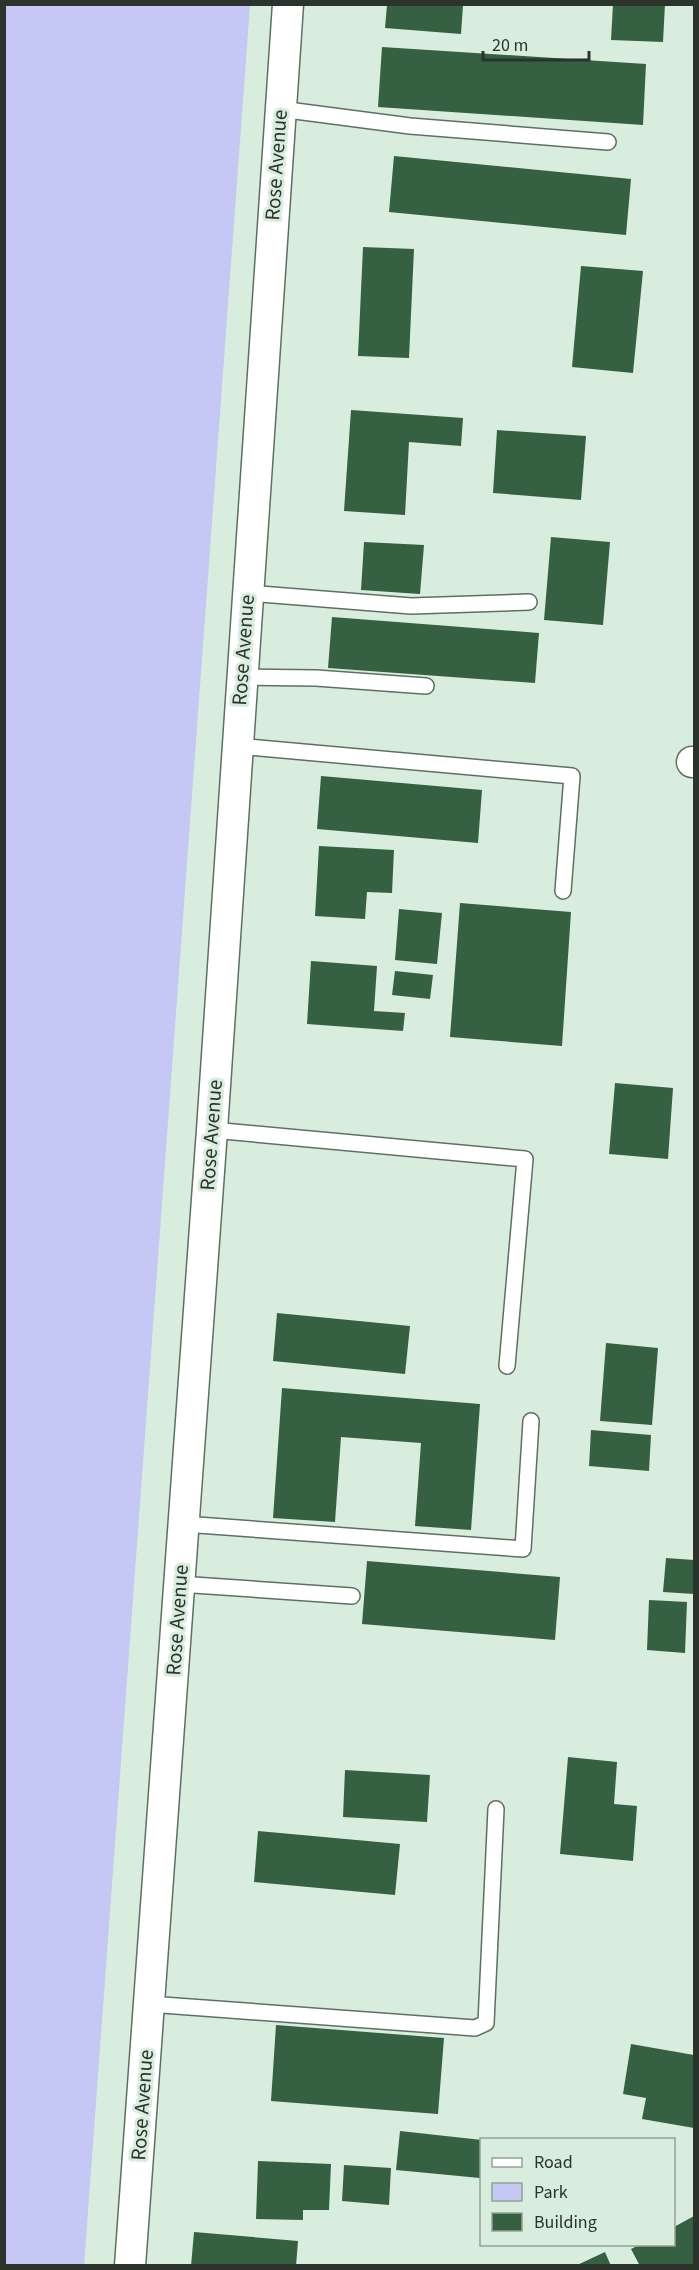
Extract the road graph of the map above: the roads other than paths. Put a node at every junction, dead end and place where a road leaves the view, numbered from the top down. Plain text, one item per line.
1 (288, 4) edge
2 (280, 109) junction
3 (608, 142) dead end
4 (247, 593) junction
5 (529, 602) dead end
6 (242, 677) junction
7 (426, 686) dead end
8 (237, 746) junction
9 (563, 891) dead end
10 (212, 1130) junction
11 (507, 1365) dead end
12 (531, 1420) dead end
13 (184, 1524) junction
14 (179, 1584) junction
15 (352, 1596) dead end
16 (496, 1809) dead end
17 (149, 2004) junction
18 (130, 2265) edge

1 - 2 street, Rose Avenue
2 - 3 lane
2 - 4 street, Rose Avenue
4 - 5 lane
4 - 6 street, Rose Avenue
6 - 7 lane
6 - 8 street, Rose Avenue
8 - 9 lane
8 - 10 street, Rose Avenue
10 - 11 lane
10 - 13 street, Rose Avenue
12 - 13 lane
13 - 14 street, Rose Avenue
14 - 15 lane
14 - 17 street, Rose Avenue
16 - 17 lane
17 - 18 street, Rose Avenue

